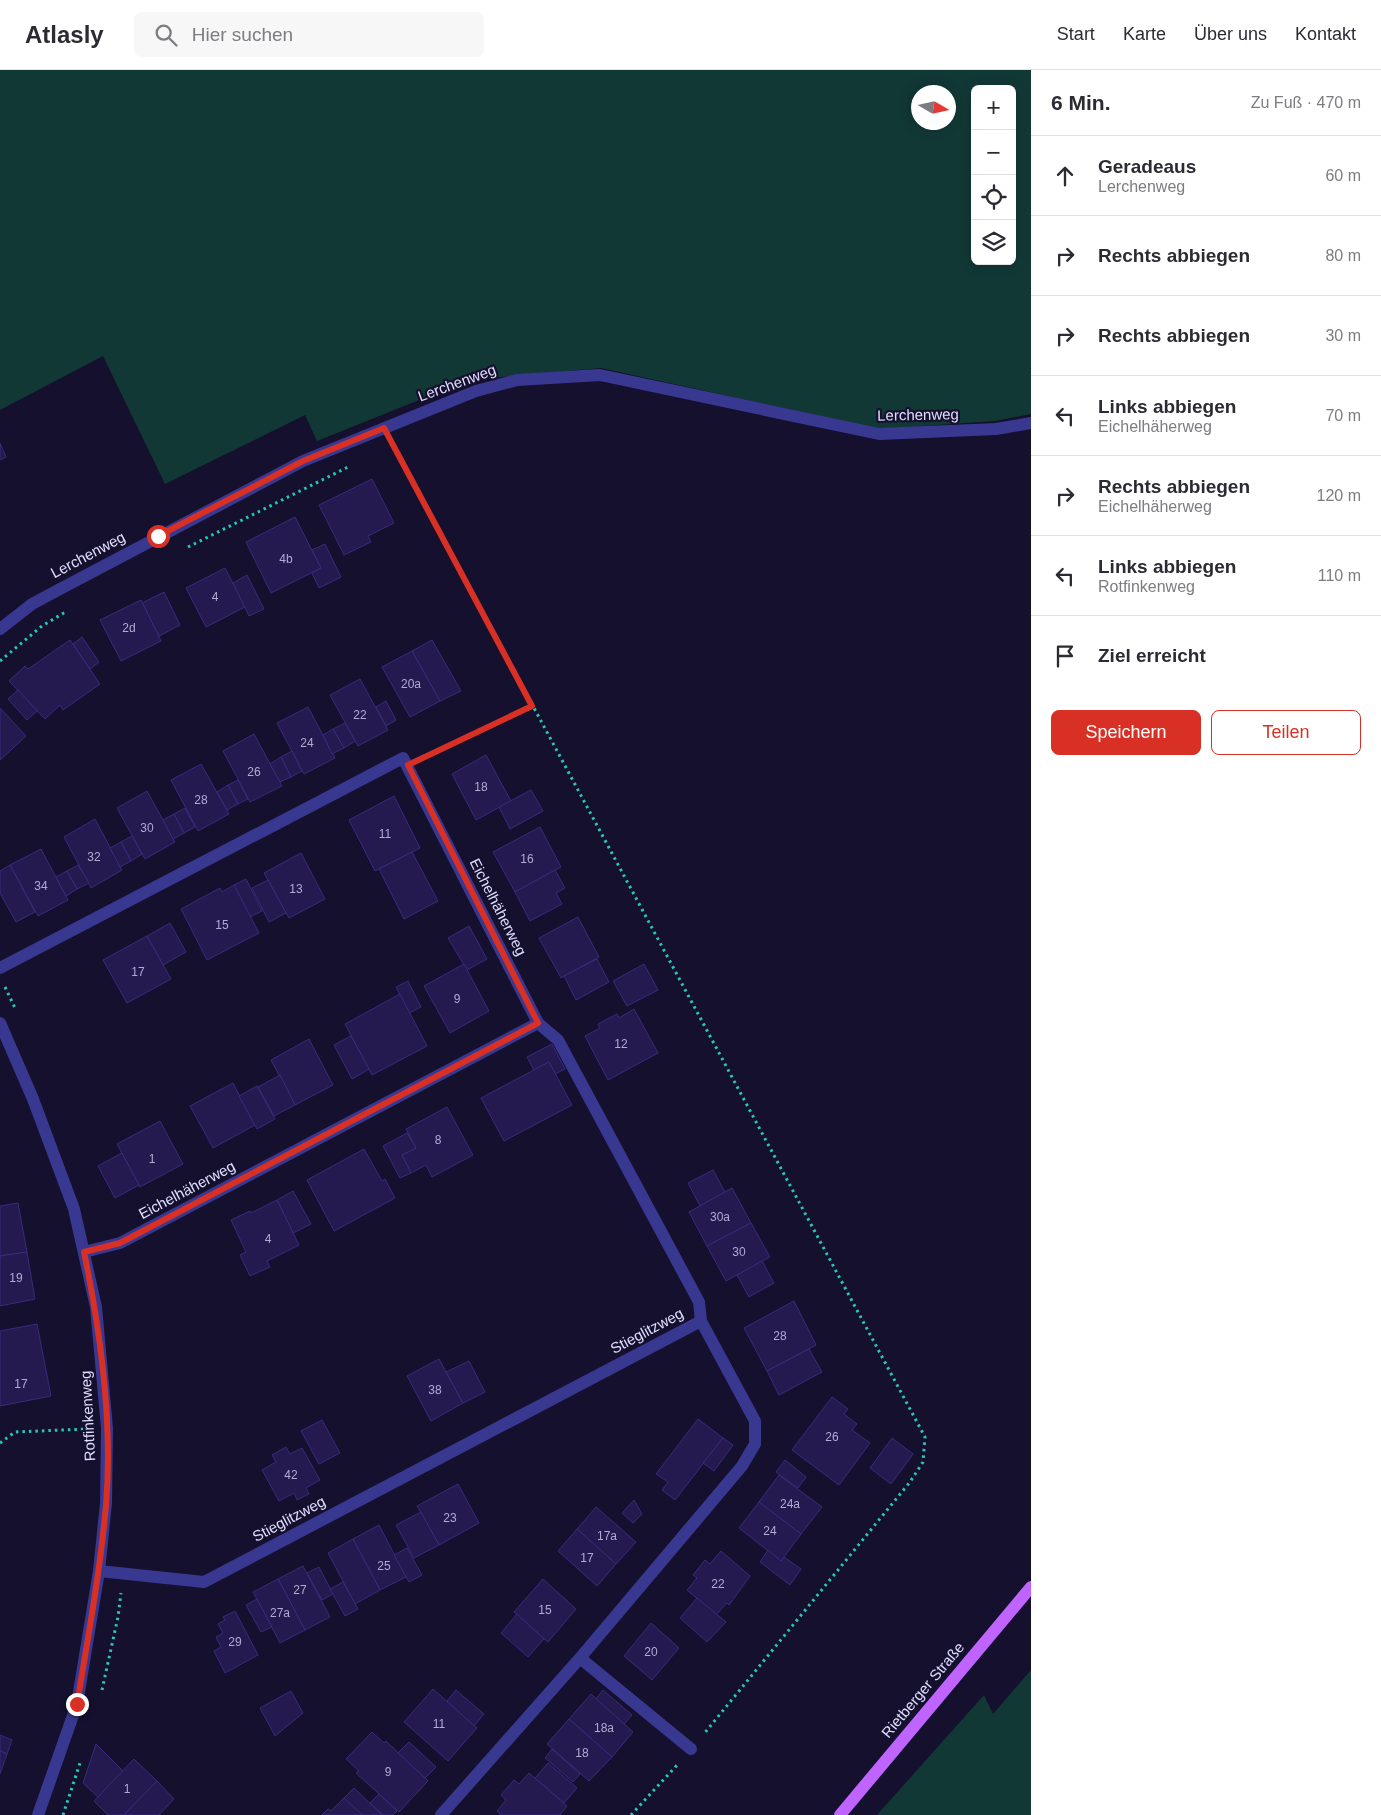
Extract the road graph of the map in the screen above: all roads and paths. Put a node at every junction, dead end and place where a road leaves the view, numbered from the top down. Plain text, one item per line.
1 (1031, 423) edge
2 (384, 428) junction
3 (393, 445) junction
4 (384, 450) dead end
5 (358, 462) dead end
6 (181, 551) dead end
7 (75, 606) dead end
8 (0, 628) edge
9 (0, 661) edge
10 (532, 706) junction
11 (408, 765) junction
12 (0, 968) edge
13 (0, 1023) edge
14 (538, 1023) junction
15 (84, 1252) junction
16 (701, 1322) junction
17 (107, 1428) junction
18 (0, 1444) edge
19 (99, 1571) junction
20 (1031, 1587) edge
21 (580, 1658) junction
22 (691, 1749) junction
23 (38, 1815) edge
24 (441, 1815) edge
25 (631, 1815) edge
26 (840, 1815) edge

1 - 2 street, Lerchenweg
2 - 3 path
2 - 8 street, Lerchenweg
3 - 4 path
3 - 10 path
5 - 6 path
7 - 9 path
10 - 11 path
10 - 22 path
11 - 12 street
11 - 14 street, Eichelhäherweg
13 - 15 street, Rotfinkenweg
14 - 15 street, Eichelhäherweg
14 - 16 street
15 - 17 street, Rotfinkenweg
16 - 19 street, Stieglitzweg
16 - 21 street, Stieglitzweg
17 - 18 path
17 - 19 street, Rotfinkenweg
19 - 23 street, Rotfinkenweg
20 - 26 main road, Rietberger Straße
21 - 22 street
21 - 24 street, Stieglitzweg
22 - 25 path

